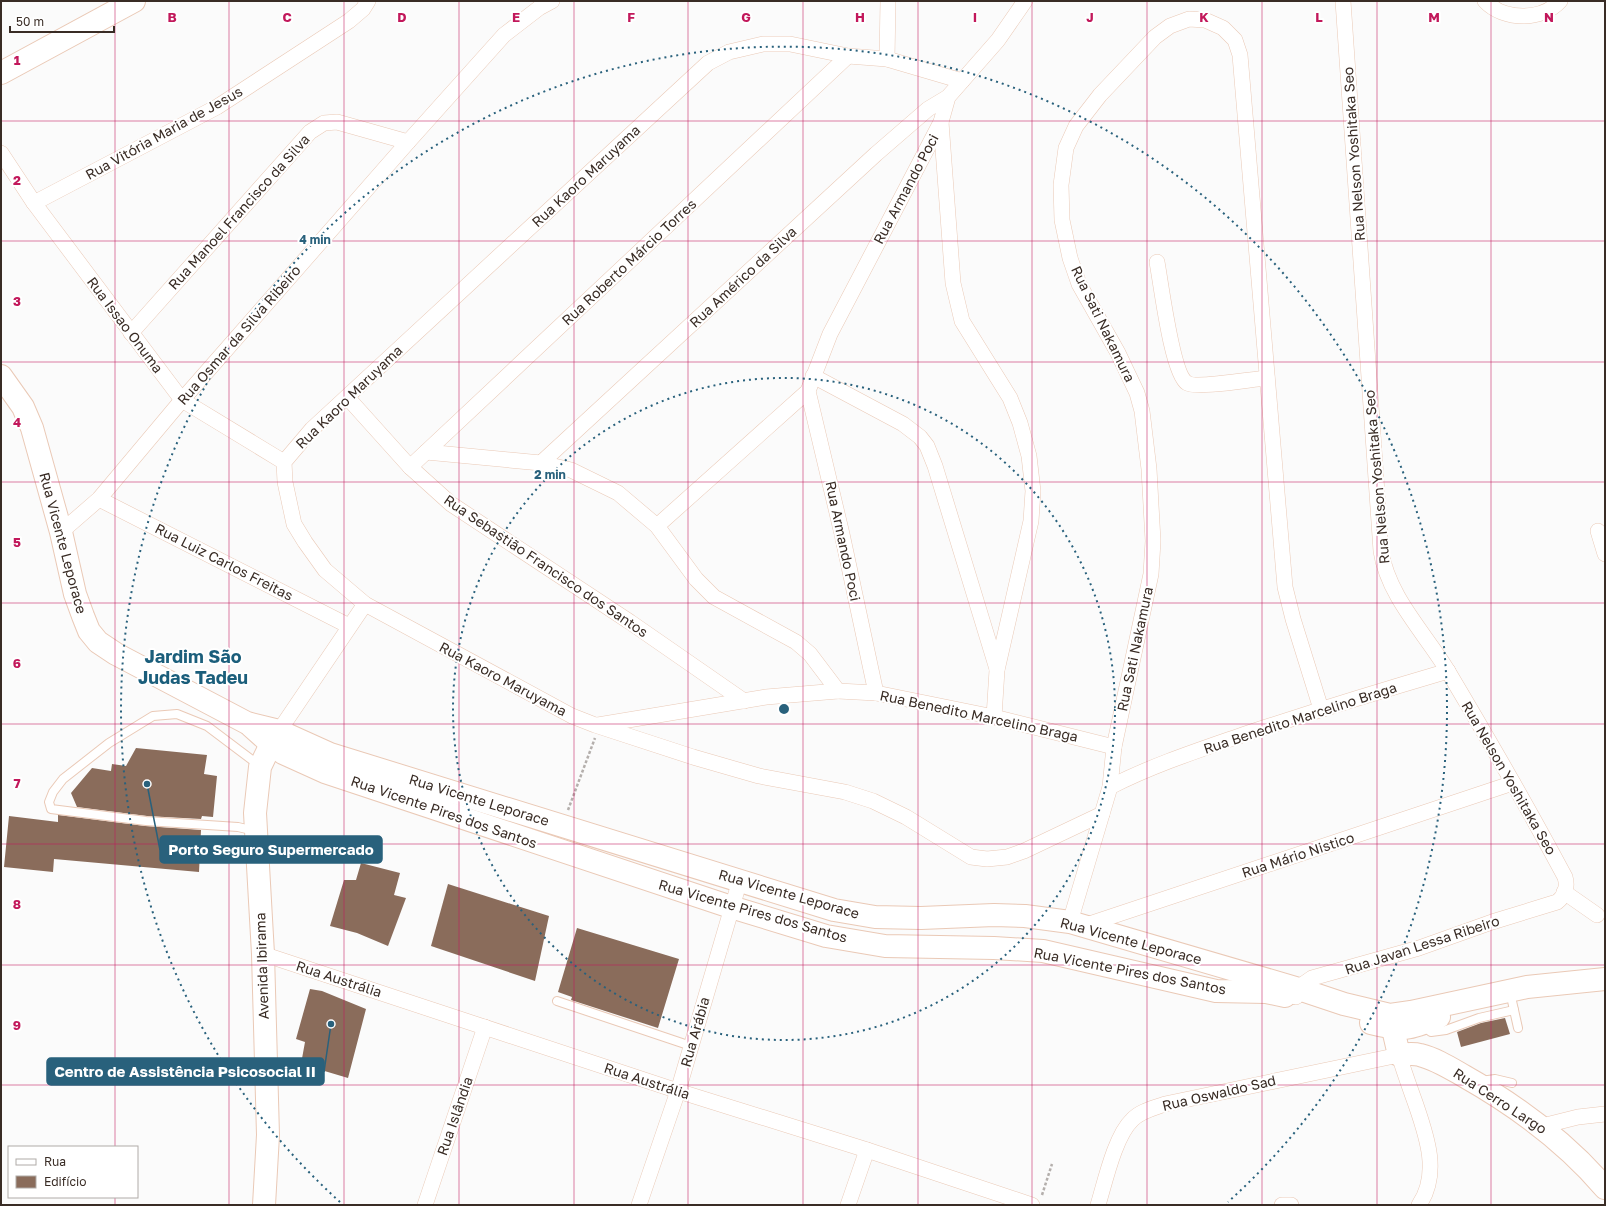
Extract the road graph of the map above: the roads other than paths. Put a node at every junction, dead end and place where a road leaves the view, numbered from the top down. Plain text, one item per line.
1 (134, 1) edge
2 (368, 1) edge
3 (552, 1) edge
4 (888, 1) edge
5 (1025, 1) edge
6 (1343, 1) edge
7 (1485, 1) edge
8 (1560, 1) edge
9 (848, 56) junction
10 (887, 59) junction
11 (1, 73) edge
12 (962, 81) junction
13 (948, 97) junction
14 (941, 122) junction
15 (408, 142) junction
16 (1, 153) edge
17 (34, 203) junction
18 (1157, 262) dead end
19 (131, 333) junction
20 (1, 376) edge
21 (813, 376) junction
22 (1267, 378) junction
23 (808, 391) junction
24 (347, 397) junction
25 (182, 400) junction
26 (426, 452) junction
27 (284, 462) junction
28 (541, 463) junction
29 (410, 466) junction
30 (99, 499) junction
31 (657, 526) junction
32 (1598, 531) dead end
33 (61, 532) junction
34 (1605, 554) edge
35 (364, 604) junction
36 (1009, 619) junction
37 (984, 625) junction
38 (349, 626) junction
39 (997, 670) junction
40 (1448, 671) junction
41 (838, 692) junction
42 (876, 693) junction
43 (744, 701) junction
44 (1321, 709) junction
45 (994, 717) junction
46 (597, 726) junction
47 (275, 738) junction
48 (1114, 747) junction
49 (260, 767) junction
50 (1513, 783) junction
51 (1110, 787) junction
52 (1102, 814) junction
53 (255, 831) junction
54 (740, 880) junction
55 (1560, 897) junction
56 (731, 907) junction
57 (1597, 915) dead end
58 (1077, 924) junction
59 (263, 954) junction
60 (1224, 967) junction
61 (1605, 979) edge
62 (1216, 991) junction
63 (1297, 994) junction
64 (1512, 1000) junction
65 (557, 1001) dead end
66 (1420, 1018) junction
67 (1391, 1022) junction
68 (486, 1027) junction
69 (1518, 1028) dead end
70 (691, 1046) junction
71 (1399, 1055) junction
72 (1477, 1083) junction
73 (1512, 1083) dead end
74 (678, 1092) junction
75 (1605, 1114) edge
76 (1542, 1126) junction
77 (867, 1150) junction
78 (1605, 1188) edge
79 (1036, 1202) edge
80 (264, 1205) edge
81 (426, 1205) edge
82 (639, 1205) edge
83 (848, 1205) edge
84 (1098, 1205) edge
85 (1282, 1205) edge
86 (1291, 1205) edge
87 (1419, 1205) edge

1 - 11 main road
2 - 17 street, Rua Vitória Maria de Jesus
3 - 15 street, Rua Osmar da Silva Ribeiro
4 - 10 street
5 - 12 street, Rua Armando Poci
6 - 40 street, Rua Nelson Yoshitaka Seo
7 - 8 street
9 - 10 street, Rua Kaoro Maruyama
9 - 24 street, Rua Kaoro Maruyama
9 - 26 street, Rua Roberto Márcio Torres
10 - 12 street, Rua Kaoro Maruyama
12 - 13 street, Rua Armando Poci
13 - 14 street, Rua Armando Poci
13 - 28 street, Rua Américo da Silva
14 - 21 street, Rua Armando Poci
14 - 36 street
15 - 19 street, Rua Manoel Francisco da Silva
15 - 25 street, Rua Osmar da Silva Ribeiro
16 - 17 street, Rua Issao Onuma
17 - 19 street, Rua Issao Onuma
18 - 22 street
19 - 25 street, Rua Issao Onuma
20 - 33 main road, Rua Vicente Leporace
21 - 23 street, Rua Armando Poci
21 - 37 street
22 - 44 street, Rua Sati Nakamura
22 - 48 street, Rua Sati Nakamura
23 - 31 street, Rua Armando Poci
23 - 42 street, Rua Armando Poci
24 - 27 street, Rua Kaoro Maruyama
24 - 29 street, Rua Sebastião Francisco dos Santos
25 - 27 street, Rua Issao Onuma
25 - 30 street, Rua Osmar da Silva Ribeiro
26 - 28 street
26 - 29 street, Rua Roberto Márcio Torres
27 - 35 street, Rua Kaoro Maruyama
28 - 31 street
29 - 43 street, Rua Sebastião Francisco dos Santos
30 - 33 street, Rua Osmar da Silva Ribeiro
30 - 38 street, Rua Luiz Carlos Freitas
31 - 41 street
32 - 34 street
33 - 47 main road, Rua Vicente Leporace
35 - 38 street
35 - 46 street, Rua Kaoro Maruyama
36 - 37 street
36 - 39 street
37 - 39 street
38 - 47 street
39 - 45 street
40 - 44 street, Rua Benedito Marcelino Braga
40 - 50 street, Rua Nelson Yoshitaka Seo
41 - 42 street, Rua Benedito Marcelino Braga
41 - 43 street, Rua Benedito Marcelino Braga
42 - 45 street, Rua Benedito Marcelino Braga
43 - 46 street, Rua Benedito Marcelino Braga
44 - 51 street, Rua Benedito Marcelino Braga
45 - 48 street, Rua Benedito Marcelino Braga
46 - 52 street, Rua Kaoro Maruyama
47 - 49 main road, Avenida Ibirama
47 - 54 main road, Rua Vicente Leporace
47 - 56 main road, Rua Vicente Pires dos Santos
48 - 51 street, Rua Sati Nakamura
49 - 53 main road, Avenida Ibirama
49 - 53 lane
50 - 55 street, Rua Nelson Yoshitaka Seo
50 - 58 street, Rua Mário Nistico
51 - 52 street, Rua Sati Nakamura
52 - 58 street, Rua Sati Nakamura
53 - 59 main road, Avenida Ibirama
54 - 56 street, Rua Arábia
54 - 58 main road, Rua Vicente Leporace
55 - 57 street
55 - 63 street, Rua Javan Lessa Ribeiro
56 - 62 main road, Rua Vicente Pires dos Santos
56 - 70 street, Rua Arábia
58 - 60 main road, Rua Vicente Leporace
59 - 68 street, Rua Austrália
59 - 80 main road, Avenida Ibirama
60 - 62 main road
60 - 63 main road, Rua Vicente Leporace
61 - 64 main road
62 - 63 main road, Rua Vicente Pires dos Santos
63 - 67 main road, Rua Vicente Leporace
64 - 66 main road
64 - 66 lane
64 - 69 lane
65 - 70 lane
66 - 67 main road
67 - 71 main road
68 - 74 street, Rua Austrália
68 - 81 street, Rua Islândia
70 - 74 street, Rua Arábia
71 - 72 main road, Rua Cerro Largo
71 - 84 street, Rua Oswaldo Sad
71 - 87 street
72 - 73 lane
72 - 76 main road, Rua Cerro Largo
74 - 77 street, Rua Austrália
74 - 82 street, Rua Arábia
75 - 76 street
76 - 78 main road, Rua Cerro Largo
77 - 79 street, Rua Austrália
77 - 83 street
85 - 86 street

